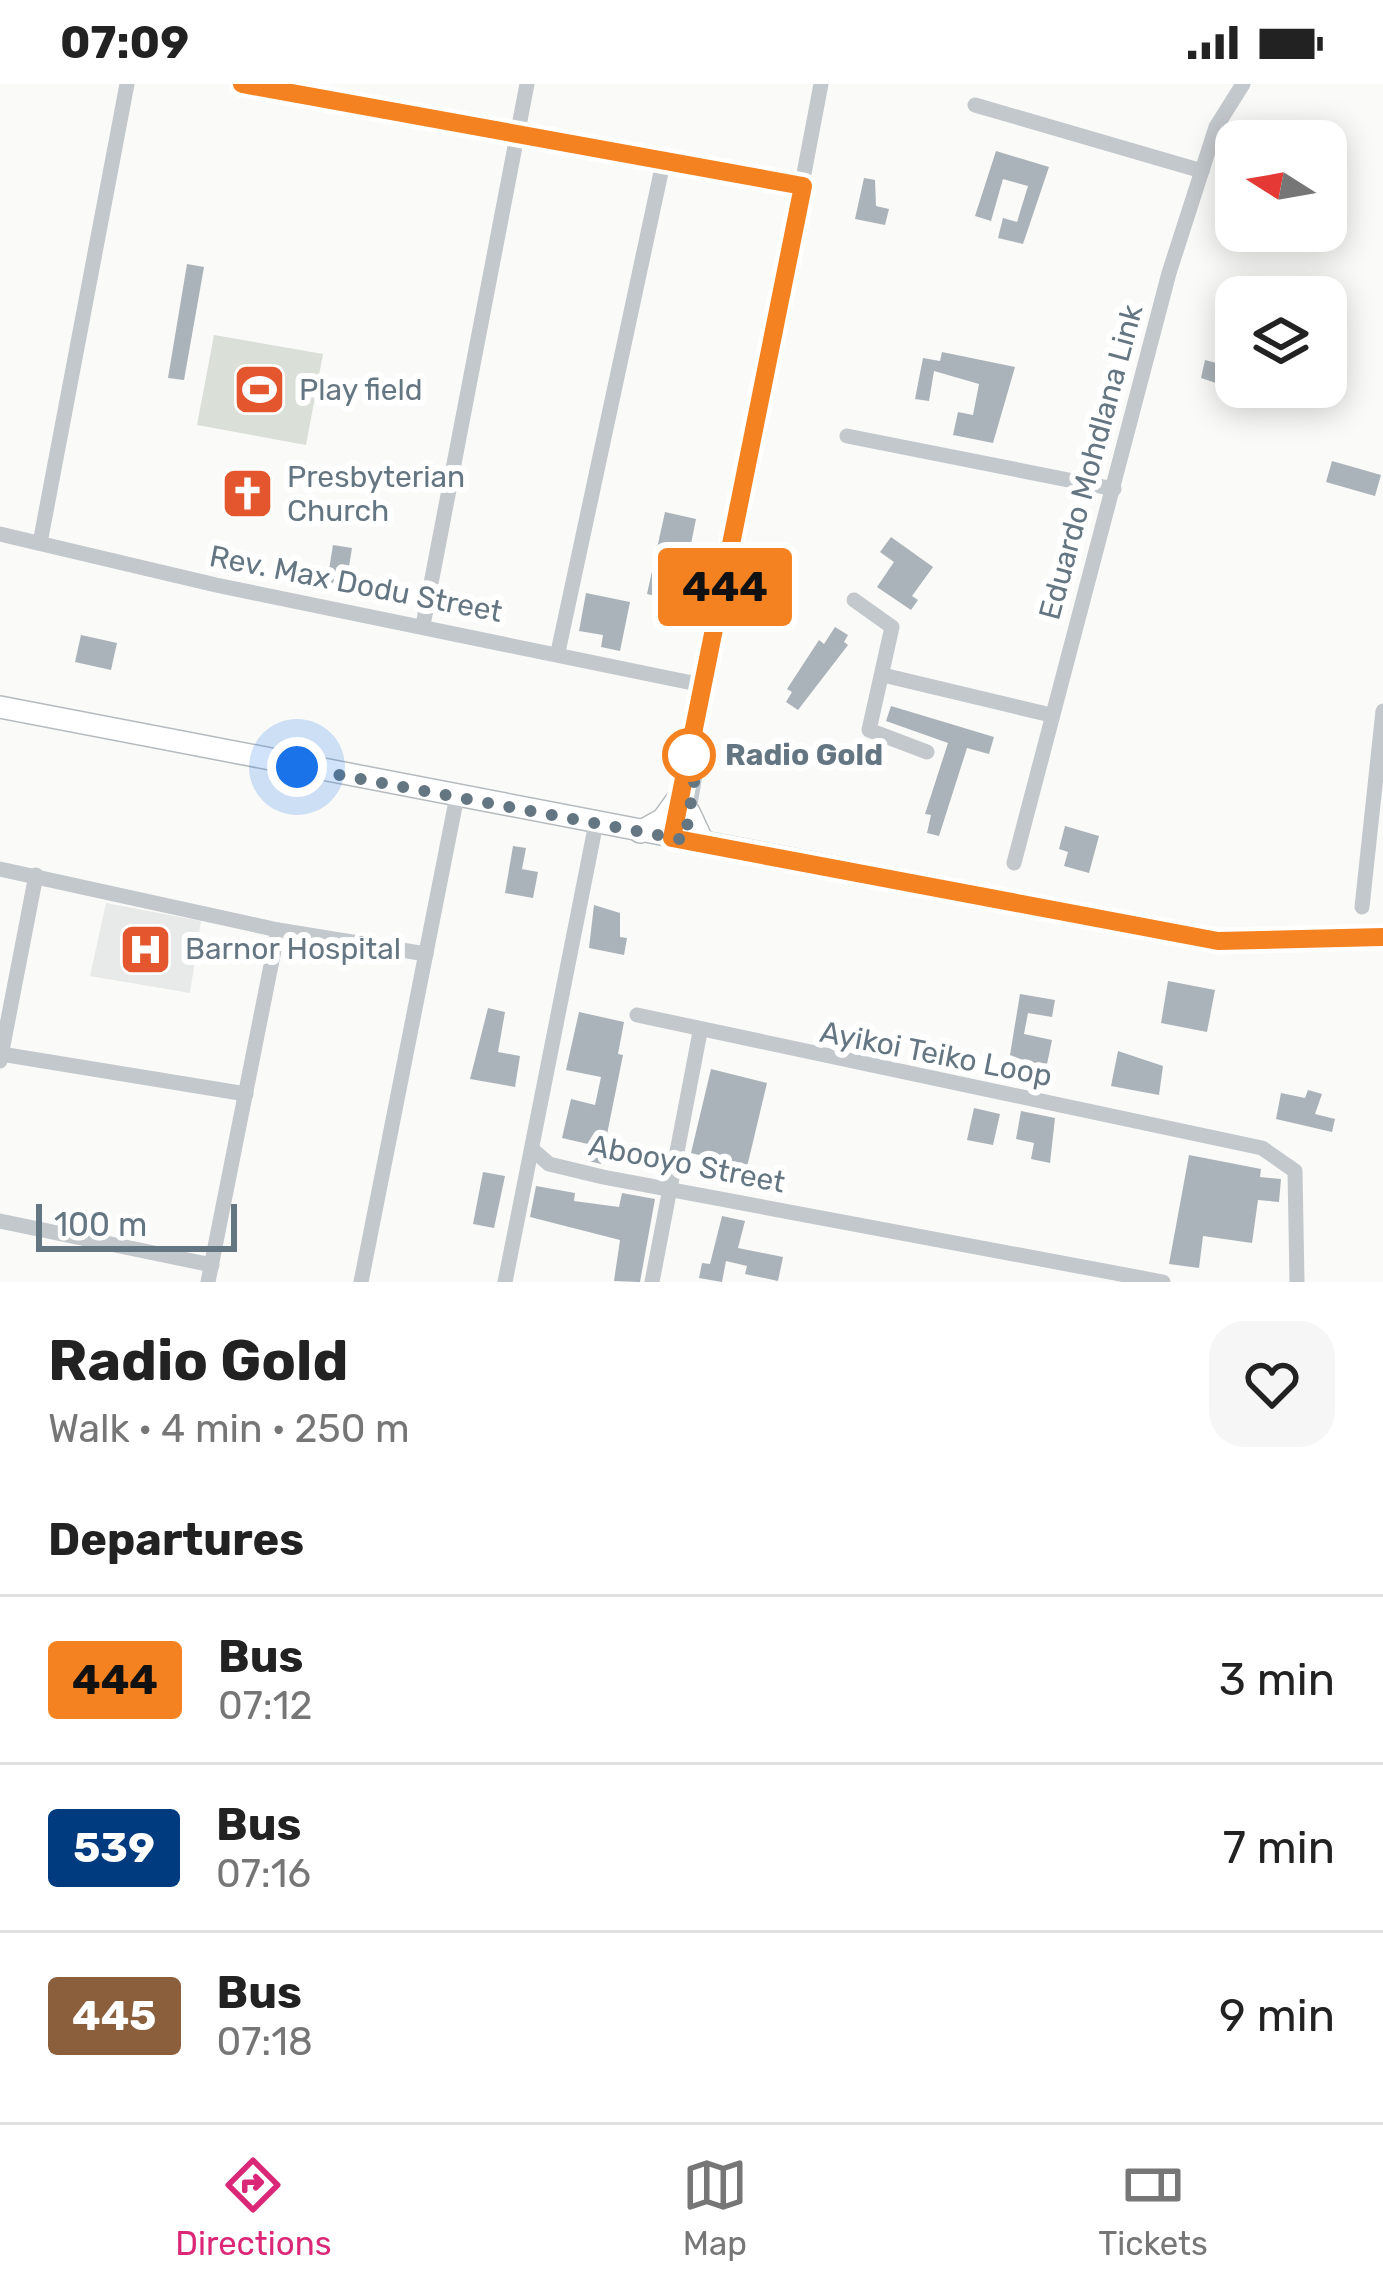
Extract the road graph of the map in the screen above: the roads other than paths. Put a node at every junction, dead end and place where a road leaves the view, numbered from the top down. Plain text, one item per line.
1 (128, 84) edge
2 (242, 84) edge
3 (527, 84) edge
4 (821, 84) edge
5 (1243, 84) edge
6 (975, 105) dead end
7 (518, 134) junction
8 (663, 163) junction
9 (1202, 171) junction
10 (803, 186) junction
11 (847, 436) dead end
12 (1114, 489) junction
13 (0, 534) edge
14 (40, 543) junction
15 (854, 600) dead end
16 (423, 625) junction
17 (558, 652) junction
18 (883, 675) junction
19 (707, 683) junction
20 (0, 706) edge
21 (1383, 711) edge
22 (1051, 715) junction
23 (927, 752) dead end
24 (457, 796) junction
25 (685, 803) junction
26 (596, 823) junction
27 (640, 832) junction
28 (687, 841) junction
29 (1014, 863) dead end
30 (0, 869) edge
31 (36, 875) junction
32 (1362, 908) dead end
33 (278, 930) junction
34 (1383, 937) edge
35 (426, 954) junction
36 (637, 1015) dead end
37 (700, 1032) junction
38 (1, 1058) edge
39 (246, 1094) junction
40 (534, 1151) junction
41 (668, 1185) junction
42 (0, 1221) edge
43 (210, 1274) edge
44 (361, 1282) edge
45 (505, 1282) edge
46 (652, 1282) edge
47 (1163, 1282) edge
48 (1297, 1282) edge

1 - 14 street
2 - 7 street
3 - 7 street
4 - 10 street
5 - 9 street, Eduardo Mohdlana Link
6 - 9 street
7 - 8 street
7 - 16 street
8 - 10 street
8 - 17 street
9 - 12 street, Eduardo Mohdlana Link
10 - 19 street
11 - 12 street
12 - 22 street, Eduardo Mohdlana Link
13 - 14 street, Rev. Max Dodu Street
14 - 16 street, Rev. Max Dodu Street
15 - 18 street
16 - 17 street, Rev. Max Dodu Street
17 - 19 street, Rev. Max Dodu Street
18 - 22 street
18 - 23 street
19 - 25 street
20 - 24 main road
21 - 32 street
22 - 29 street, Eduardo Mohdlana Link
24 - 26 main road
24 - 35 street
25 - 27 main road
25 - 28 main road
25 - 28 street
26 - 27 main road
26 - 40 street
27 - 28 main road
28 - 34 main road
30 - 31 street
31 - 33 street
31 - 38 street
33 - 35 street
33 - 39 street
35 - 44 street
36 - 37 street
37 - 41 street
37 - 48 street, Ayikoi Teiko Loop
38 - 39 street
39 - 43 street
40 - 41 street, Abooyo Street
40 - 45 street
41 - 46 street
41 - 47 street, Abooyo Street
42 - 43 street

